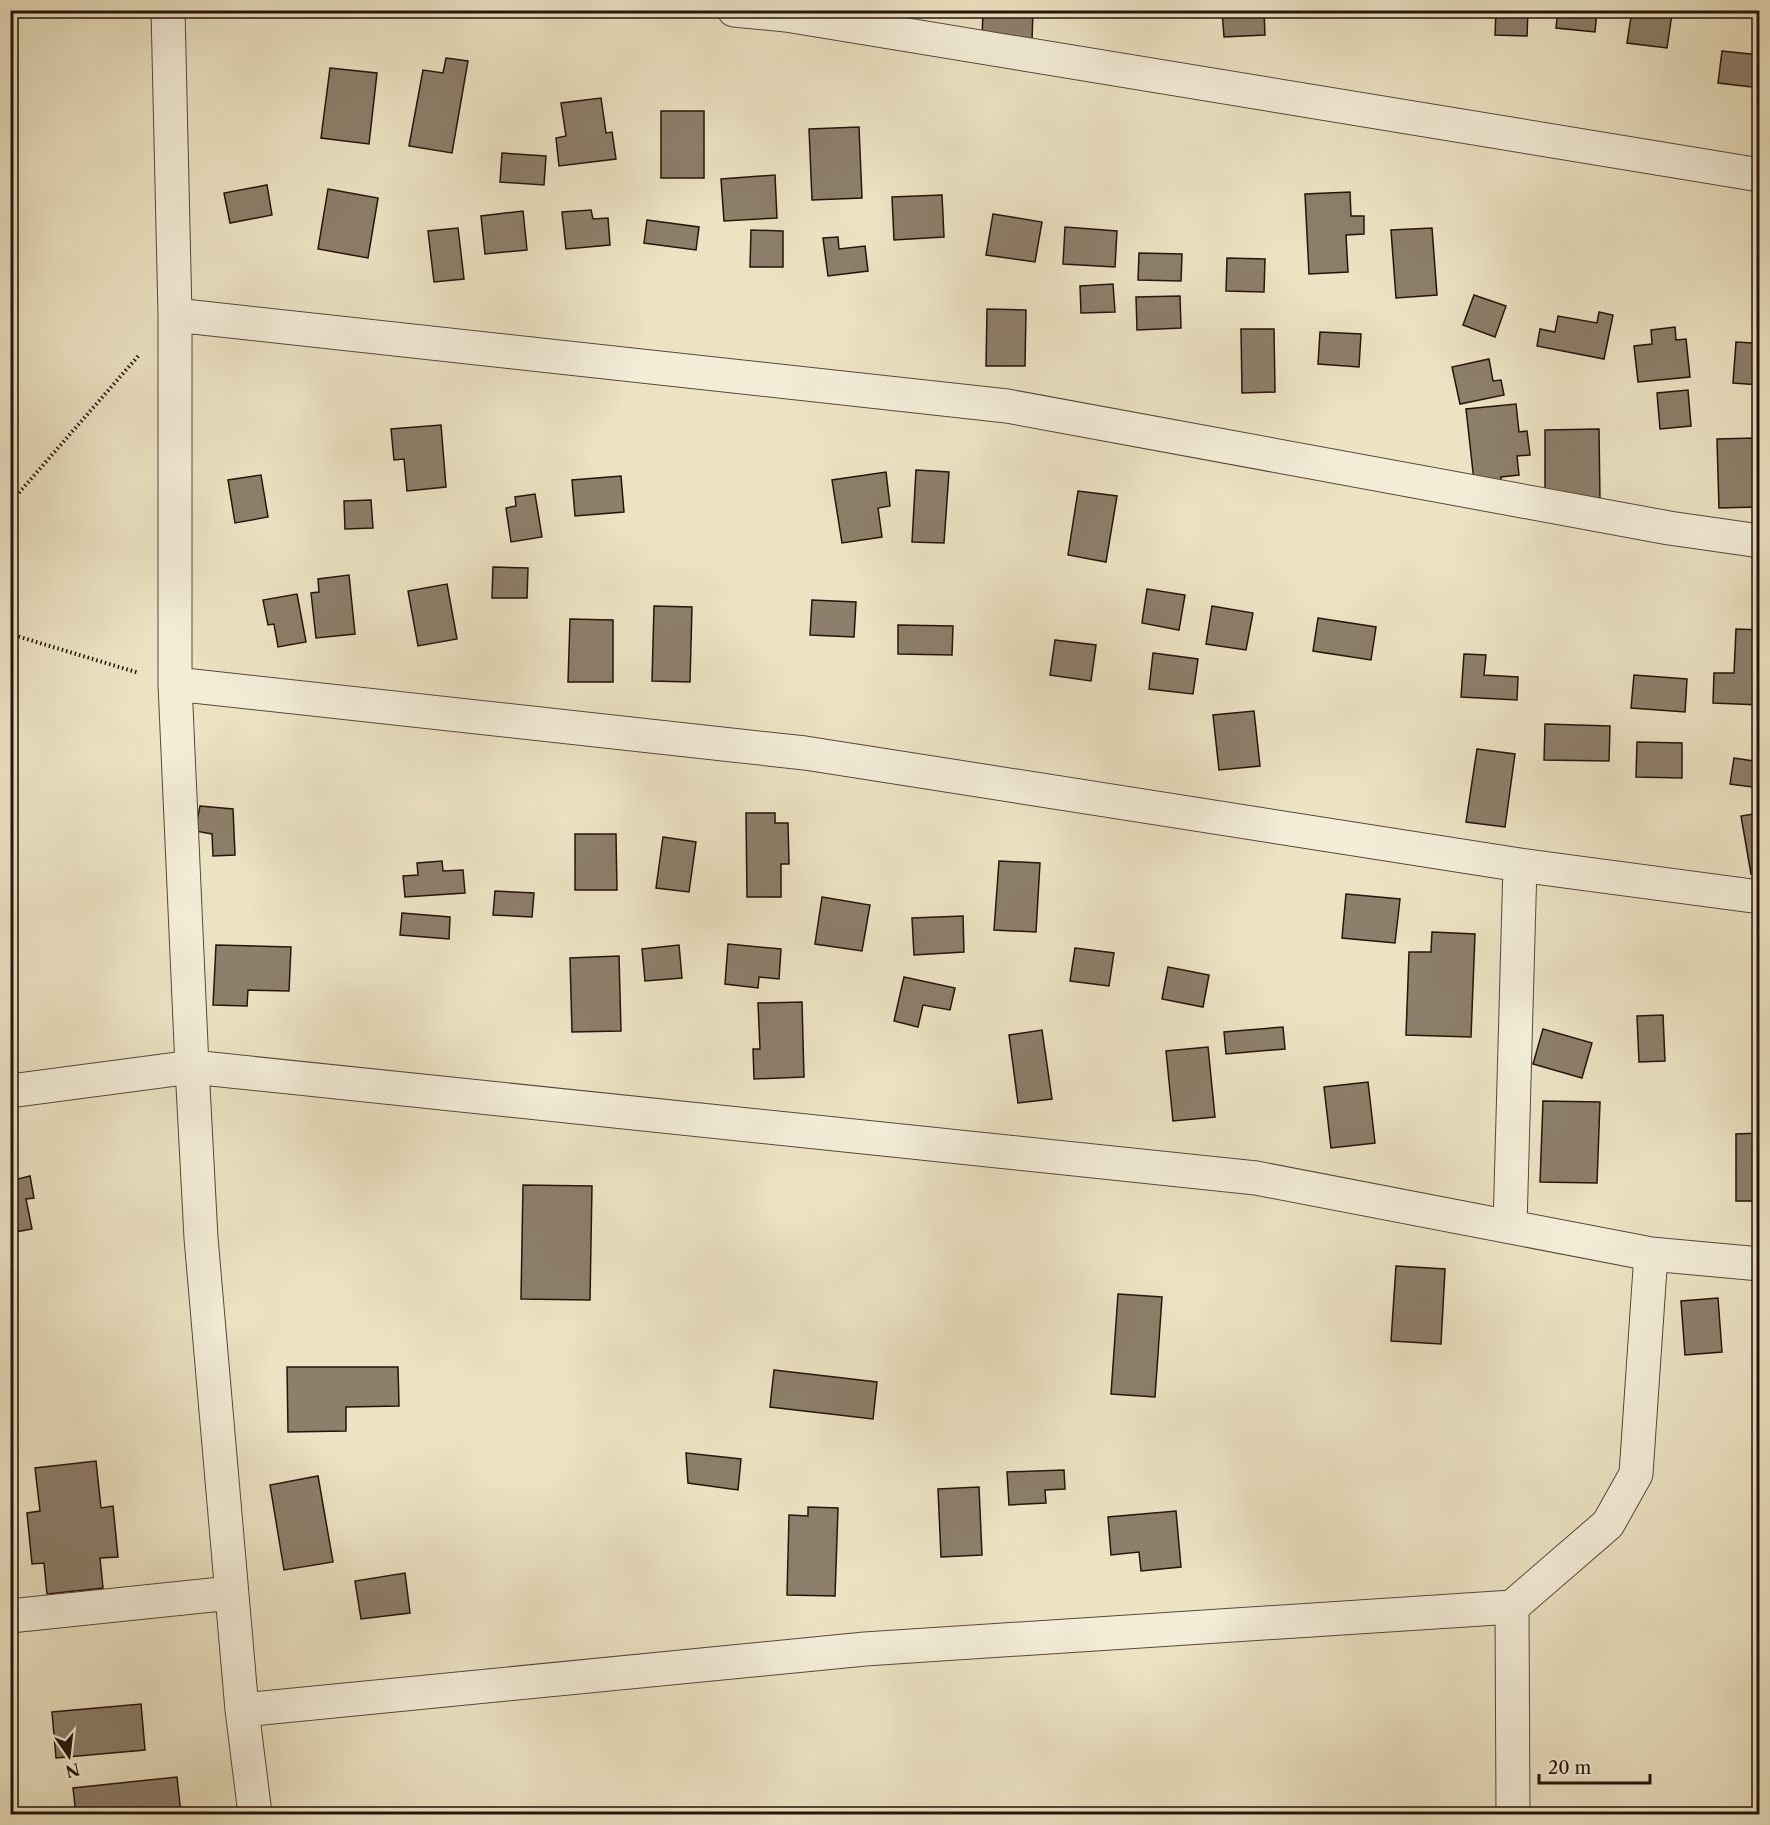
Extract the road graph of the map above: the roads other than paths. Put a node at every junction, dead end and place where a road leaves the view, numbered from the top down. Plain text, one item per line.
1 (168, 10) edge
2 (734, 10) edge
3 (1760, 175) edge
4 (175, 315) junction
5 (1760, 542) edge
6 (175, 684) junction
7 (1520, 865) junction
8 (1760, 897) edge
9 (192, 1067) junction
10 (10, 1091) edge
11 (1510, 1226) junction
12 (1651, 1254) junction
13 (1760, 1264) edge
14 (231, 1593) junction
15 (1512, 1607) junction
16 (10, 1616) edge
17 (242, 1710) junction
18 (255, 1815) edge
19 (1513, 1815) edge

1 - 4 street
2 - 3 street
4 - 5 street
4 - 6 street
6 - 7 street
6 - 9 street
7 - 8 street
7 - 11 street
9 - 10 street
9 - 11 street
9 - 14 street
11 - 12 street
12 - 13 street
12 - 15 street
14 - 16 street
14 - 17 street
15 - 17 street
15 - 19 street
17 - 18 street

